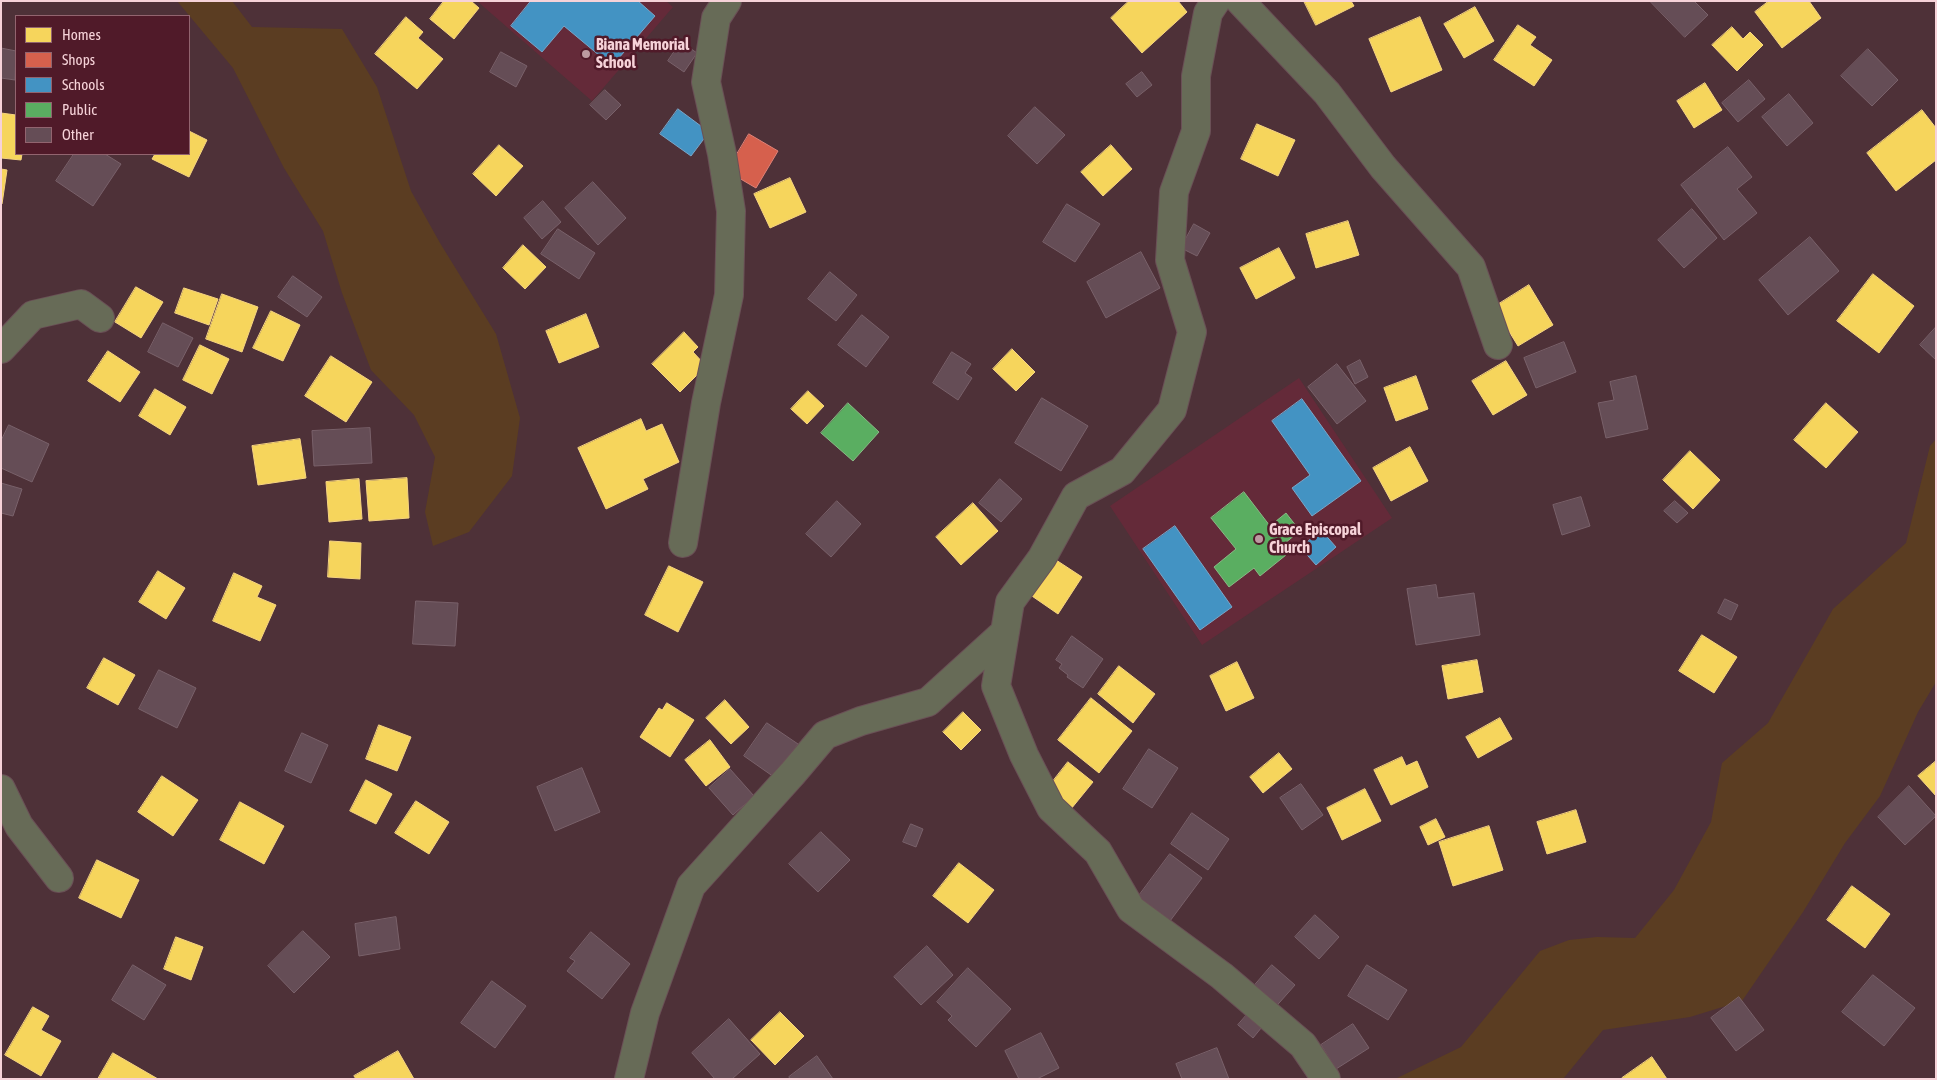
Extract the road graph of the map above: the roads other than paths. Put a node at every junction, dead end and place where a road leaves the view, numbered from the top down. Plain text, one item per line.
1 (727, 1) edge
2 (1216, 1) edge
3 (1240, 1) edge
4 (100, 318) dead end
5 (1498, 345) dead end
6 (1, 349) edge
7 (683, 543) dead end
8 (1005, 632) junction
9 (1, 789) edge
10 (59, 878) dead end
11 (629, 1079) edge
12 (1326, 1079) edge

1 - 7 street
2 - 8 street
3 - 5 street
4 - 6 street
8 - 11 street
8 - 12 street
9 - 10 street

